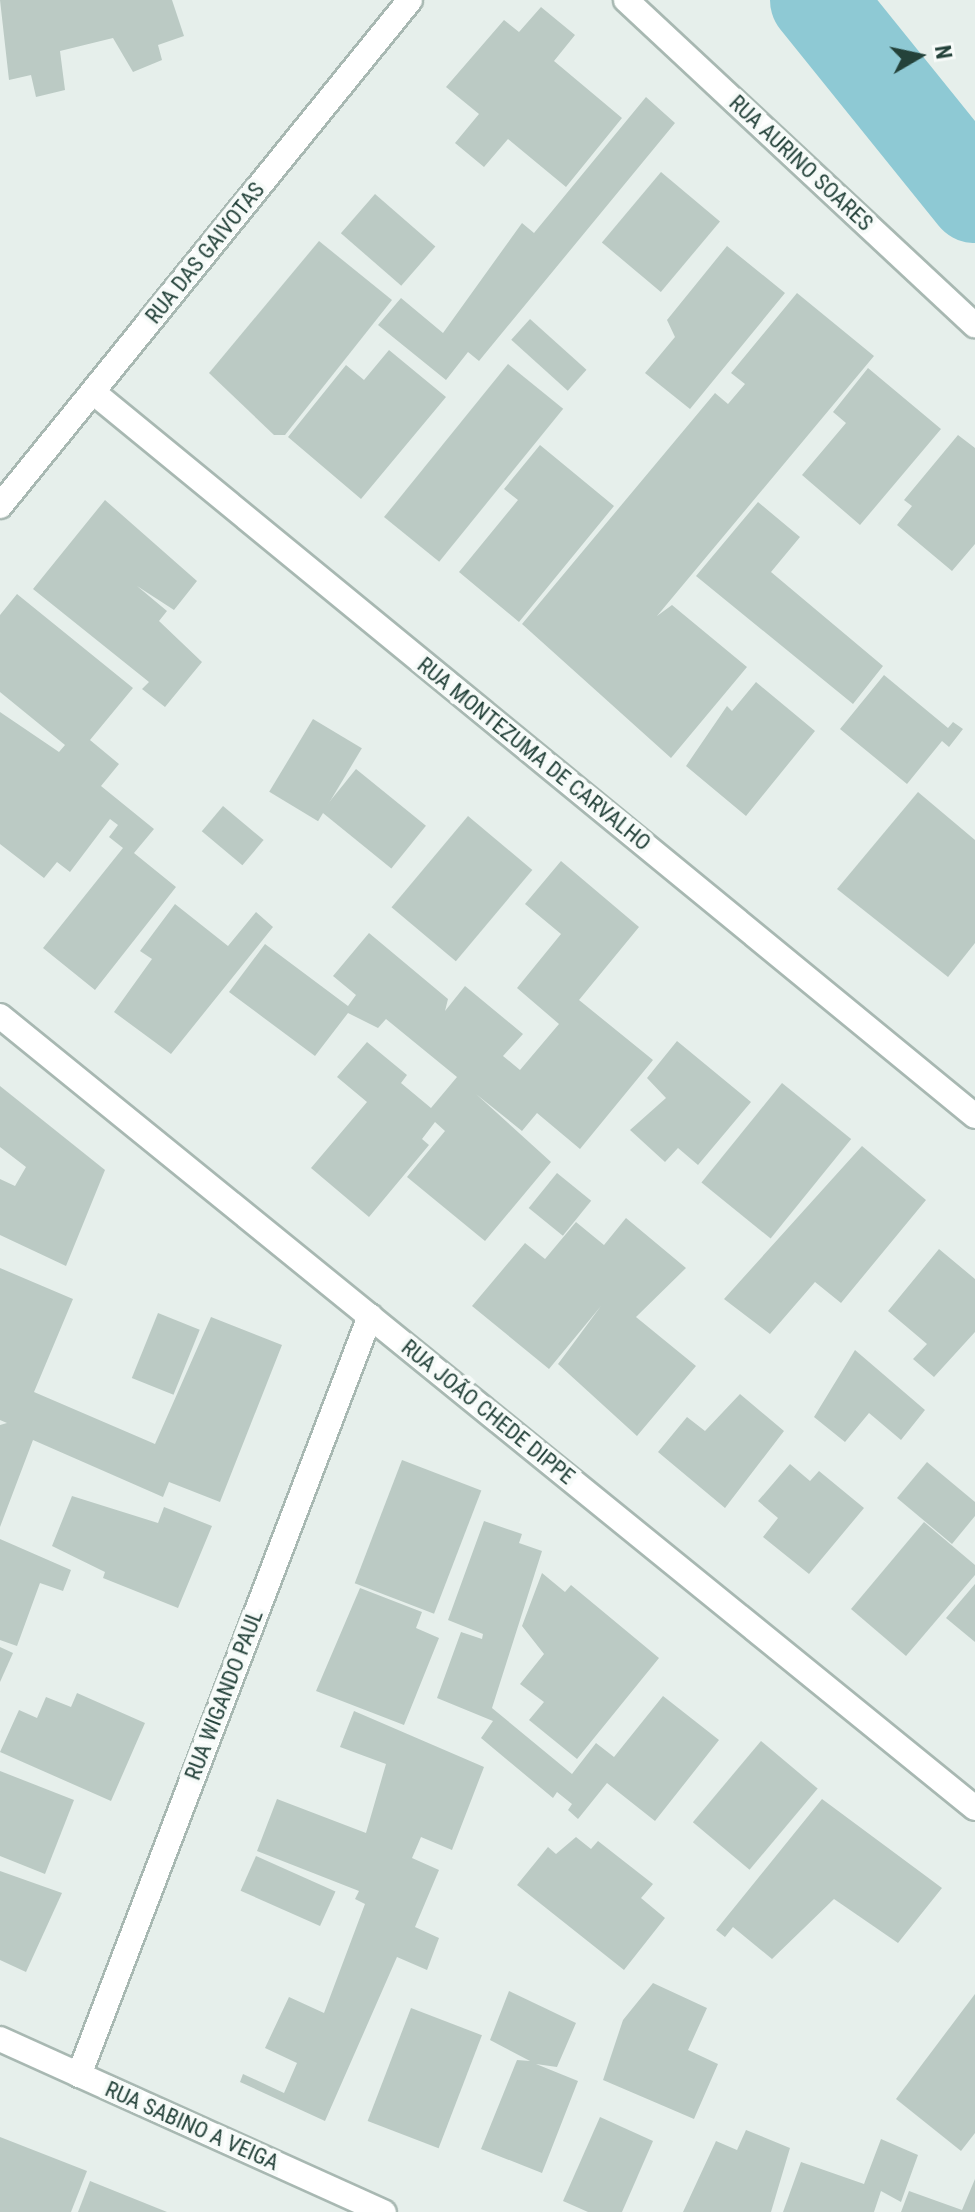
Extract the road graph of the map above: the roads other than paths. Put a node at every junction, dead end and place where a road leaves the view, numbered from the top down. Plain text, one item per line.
1 (410, 0) edge
2 (626, 0) edge
3 (975, 325) edge
4 (93, 392) junction
5 (0, 506) edge
6 (0, 1016) edge
7 (975, 1116) edge
8 (370, 1316) junction
9 (975, 1808) edge
10 (0, 2039) edge
11 (79, 2075) junction
12 (384, 2212) edge

1 - 4 street, RUA DAS GAIVOTAS
2 - 3 street, RUA AURINO SOARES
4 - 5 street, RUA DAS GAIVOTAS
4 - 7 street, RUA MONTEZUMA DE CARVALHO
6 - 8 street, RUA JOÃO CHEDE DIPPE
8 - 9 street, RUA JOÃO CHEDE DIPPE
8 - 11 street, RUA WIGANDO PAUL
10 - 11 street, RUA SABINO A VEIGA
11 - 12 street, RUA SABINO A VEIGA

